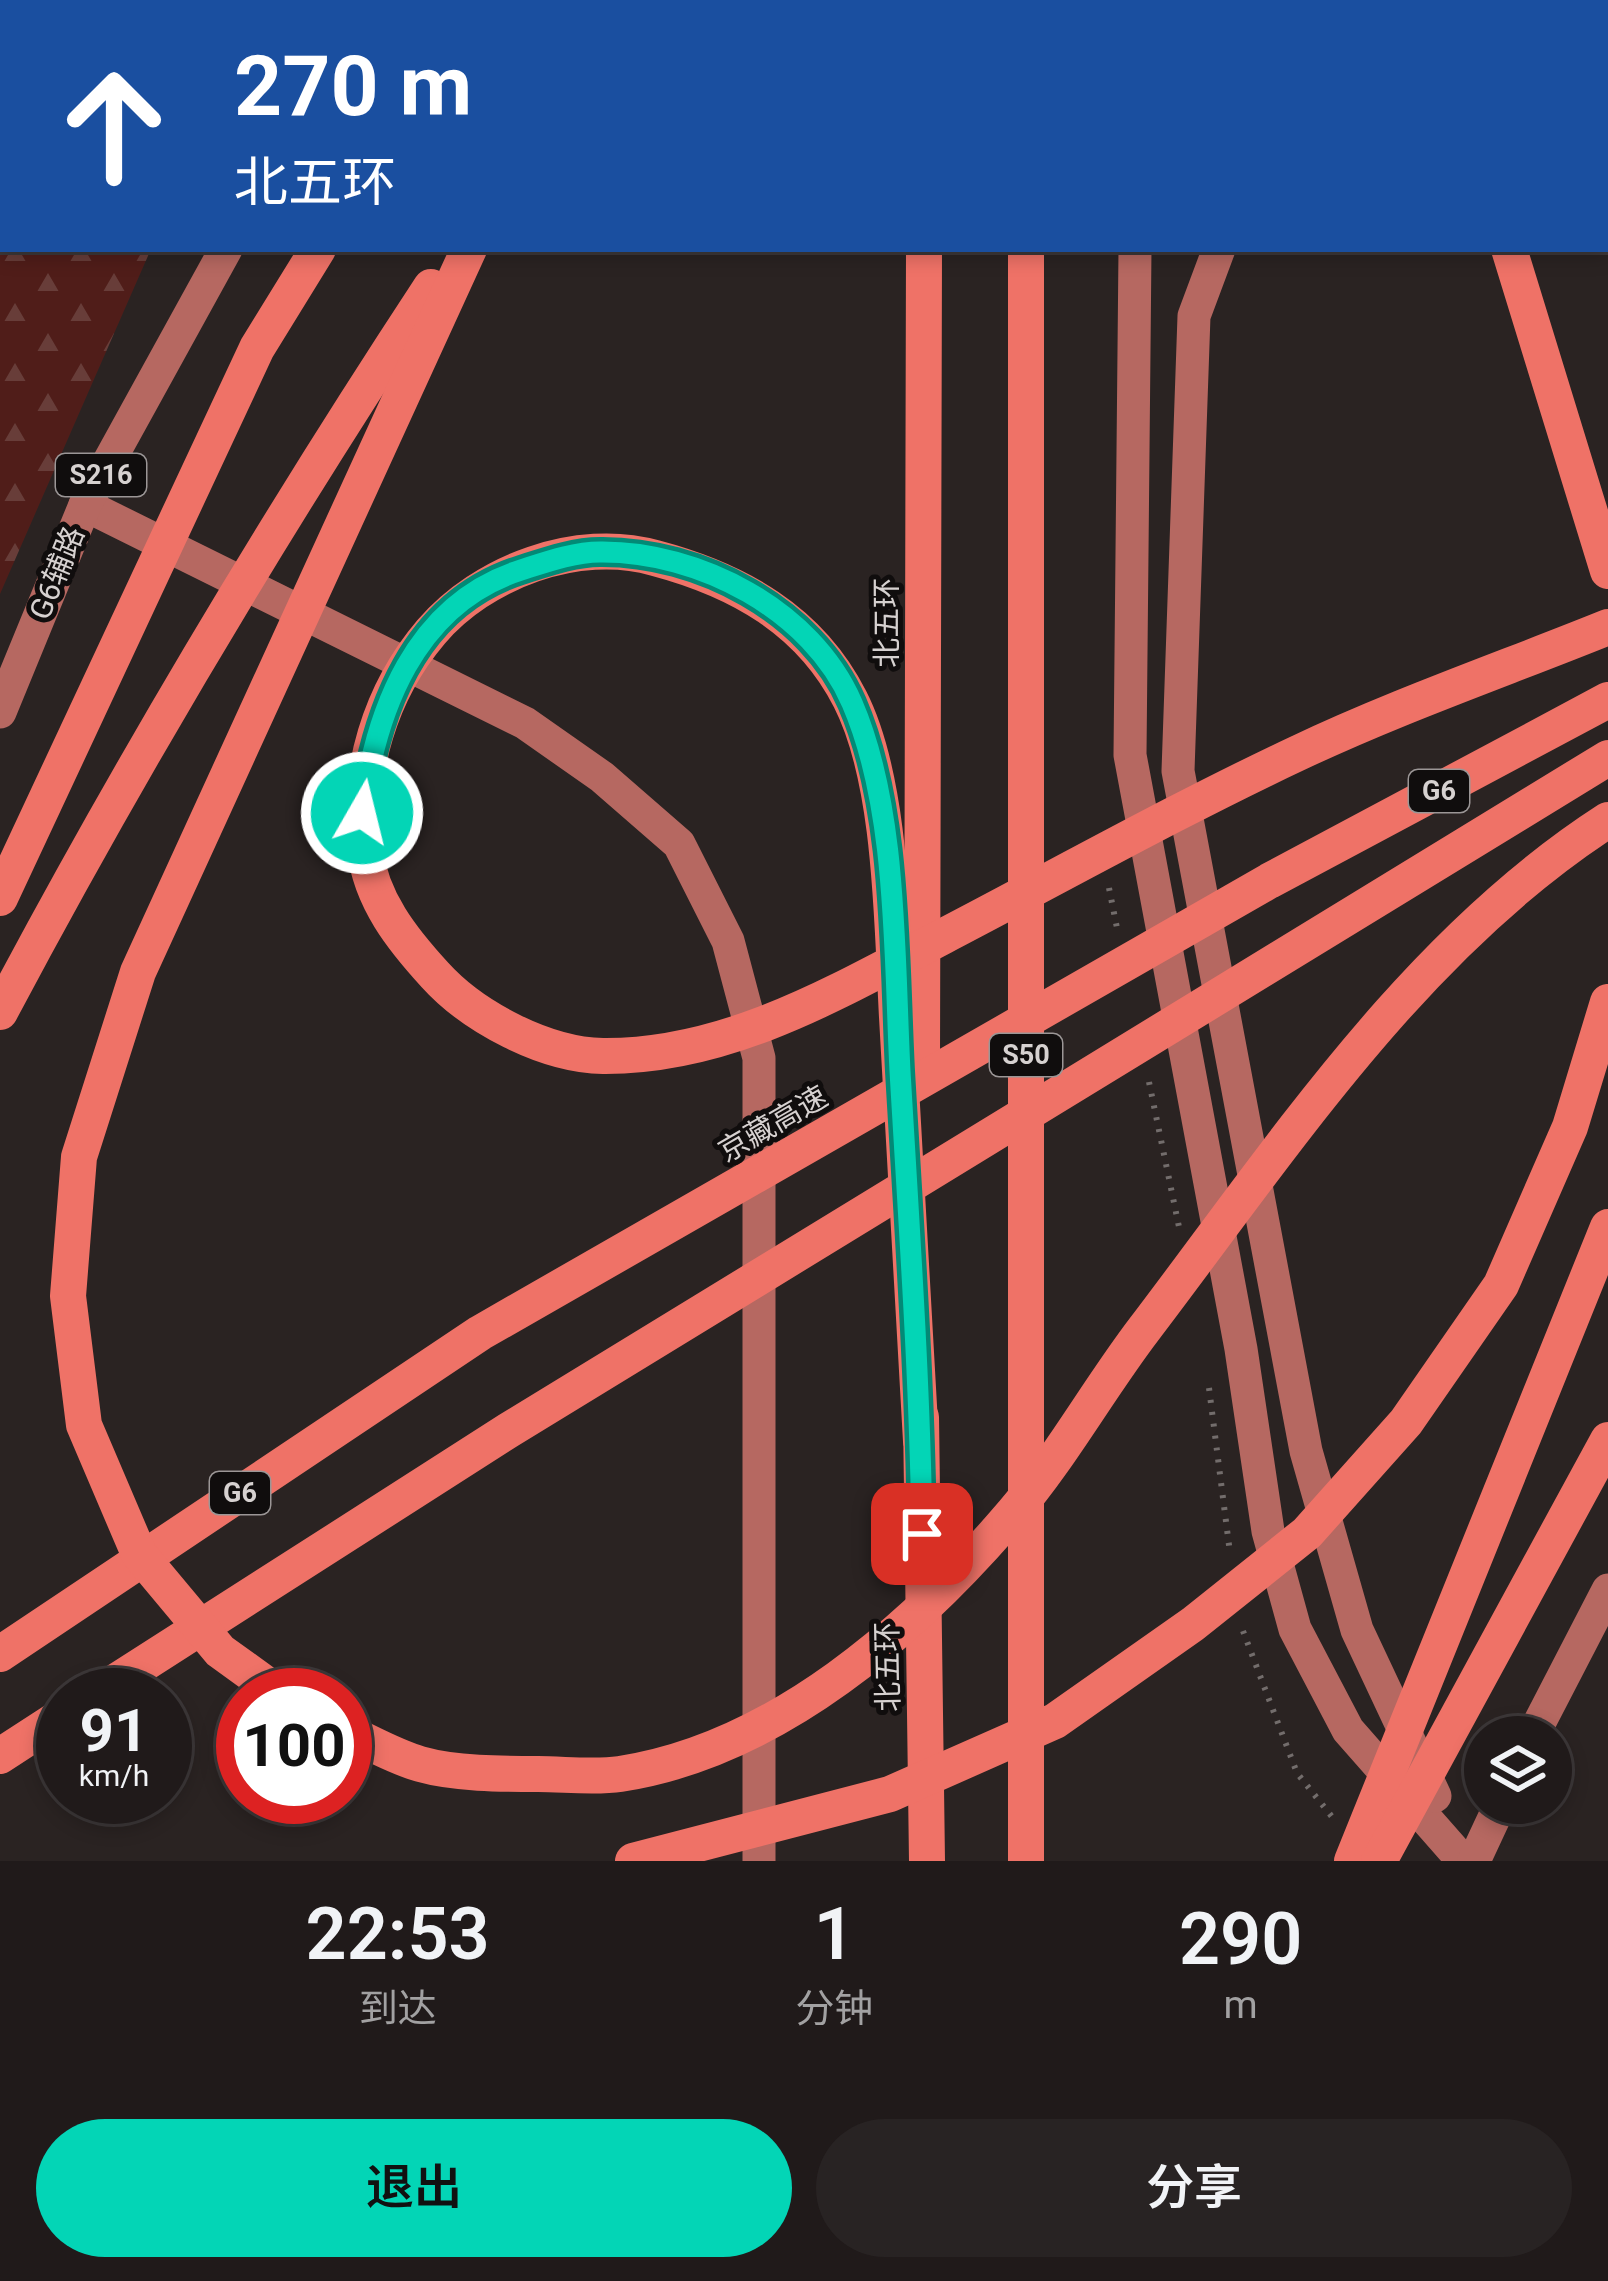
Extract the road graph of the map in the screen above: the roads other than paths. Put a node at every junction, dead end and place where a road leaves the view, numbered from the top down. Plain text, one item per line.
1 (224, 252) edge
2 (316, 252) edge
3 (454, 252) edge
4 (468, 252) edge
5 (924, 252) edge
6 (1026, 252) edge
7 (1135, 252) edge
8 (1218, 252) edge
9 (1510, 252) edge
10 (85, 505) junction
11 (1608, 571) edge
12 (1608, 627) edge
13 (1608, 700) edge
14 (0, 712) edge
15 (1608, 758) edge
16 (1608, 820) edge
17 (0, 898) edge
18 (1608, 1002) edge
19 (0, 1012) edge
20 (1608, 1227) edge
21 (1608, 1440) edge
22 (921, 1441) junction
23 (1608, 1590) edge
24 (0, 1654) edge
25 (137, 1668) edge
26 (244, 1668) edge
27 (1543, 1716) edge
28 (36, 1733) edge
29 (372, 1743) edge
30 (0, 1756) edge
31 (1489, 1824) edge
32 (633, 1861) edge
33 (759, 1861) edge
34 (927, 1861) edge
35 (1026, 1861) edge
36 (1352, 1861) edge
37 (1379, 1861) edge
38 (1468, 1861) edge

1 - 10 main road, G6辅路 / S216
2 - 17 highway
3 - 19 highway
4 - 26 highway
5 - 22 highway, 北五环
6 - 35 highway, S50
7 - 38 main road
8 - 38 main road
9 - 11 highway
10 - 14 main road, G6辅路 / S216
10 - 33 main road
12 - 22 highway
13 - 24 highway, 京藏高速 / G6
15 - 25 highway, G6
16 - 29 highway
18 - 32 highway
20 - 36 highway
21 - 37 highway
22 - 34 highway, 北五环
23 - 27 main road
28 - 30 highway
31 - 38 main road

